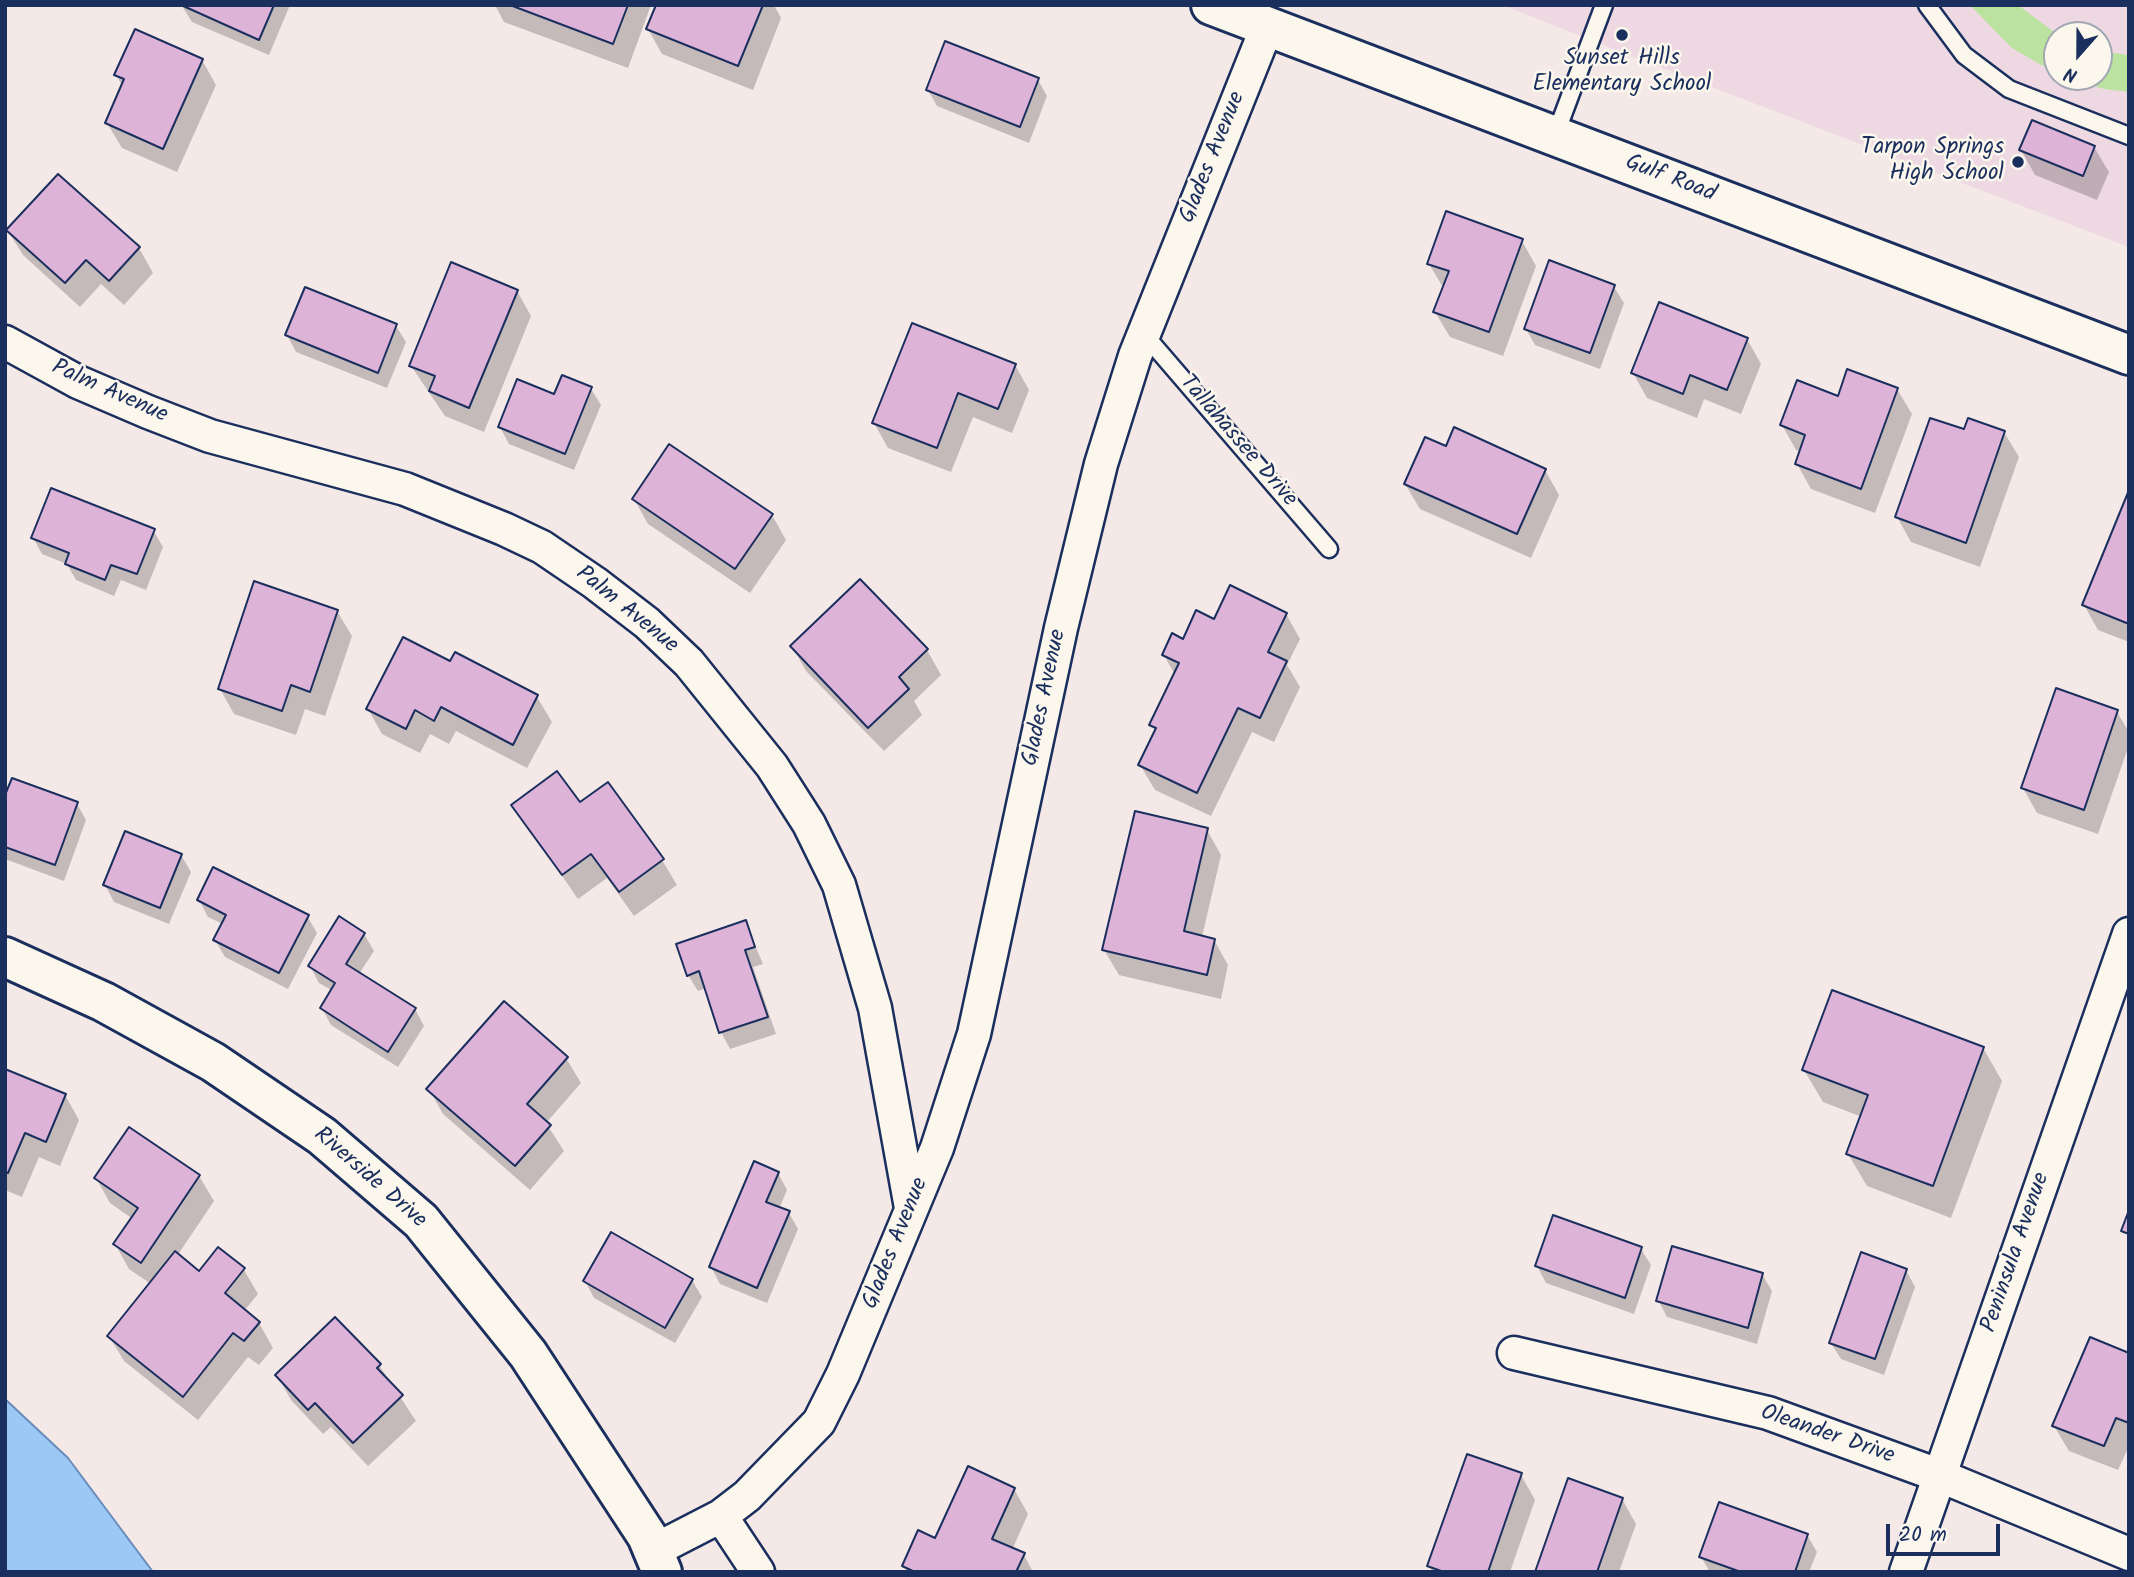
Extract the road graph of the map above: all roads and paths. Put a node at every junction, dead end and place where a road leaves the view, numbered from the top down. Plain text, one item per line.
1 (1211, 5) edge
2 (1604, 5) edge
3 (1927, 5) edge
4 (1269, 22) junction
5 (1555, 136) junction
6 (2129, 136) edge
7 (1144, 334) junction
8 (5, 342) edge
9 (2129, 355) edge
10 (1329, 550) dead end
11 (2129, 934) edge
12 (5, 957) edge
13 (2117, 1005) edge
14 (911, 1208) junction
15 (1514, 1353) dead end
16 (843, 1374) joint
17 (1938, 1475) junction
18 (722, 1516) junction
19 (2129, 1554) edge
20 (658, 1561) edge
21 (758, 1572) edge
22 (1906, 1572) edge

1 - 4 street, Gulf Road
2 - 5 lane
3 - 6 lane
4 - 5 street, Gulf Road
4 - 7 street, Glades Avenue
5 - 9 street, Gulf Road
7 - 10 lane, Tallahassee Drive
7 - 14 street, Glades Avenue
8 - 14 street, Palm Avenue
11 - 13 street, Peninsula Avenue
12 - 20 street, Riverside Drive
13 - 17 street, Peninsula Avenue
14 - 16 street, Glades Avenue
15 - 17 street, Oleander Drive
16 - 18 street, Riverside Drive
17 - 19 street, Oleander Drive
17 - 22 street, Peninsula Avenue
18 - 20 street, Riverside Drive
18 - 21 street

